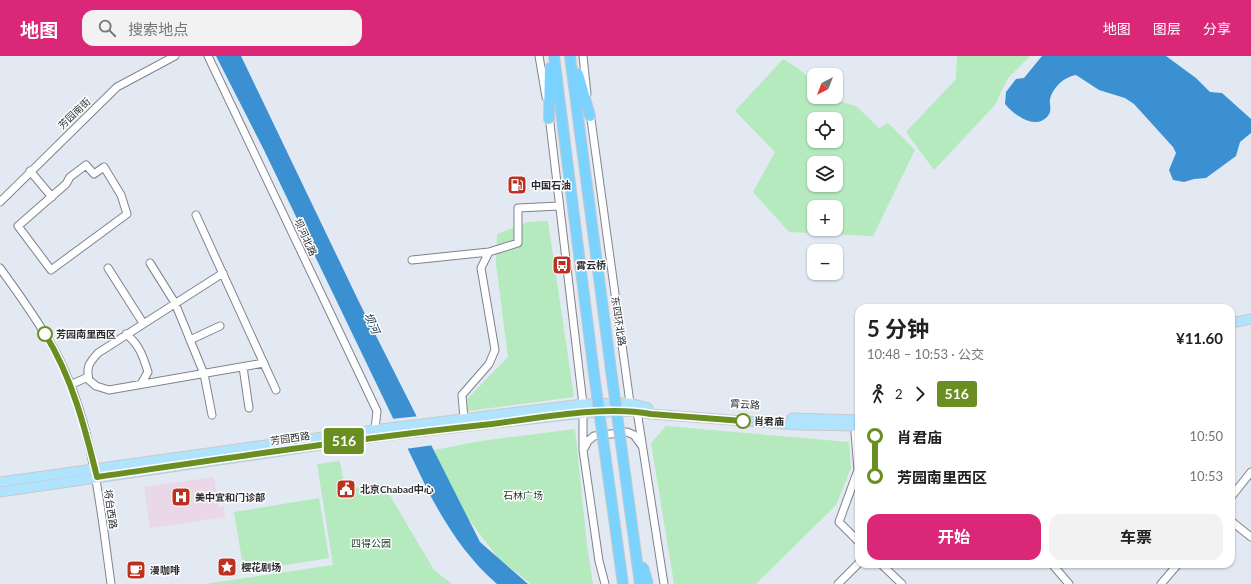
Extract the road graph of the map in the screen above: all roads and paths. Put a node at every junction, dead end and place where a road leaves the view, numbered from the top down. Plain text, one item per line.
1 (175, 56) edge
2 (208, 56) edge
3 (539, 56) edge
4 (551, 56) edge
5 (554, 56) edge
6 (571, 56) edge
7 (583, 56) edge
8 (590, 116) junction
9 (549, 119) junction
10 (30, 171) junction
11 (52, 197) junction
12 (0, 202) edge
13 (560, 206) junction
14 (196, 215) dead end
15 (489, 252) junction
16 (412, 260) dead end
17 (150, 263) dead end
18 (0, 268) edge
19 (108, 268) dead end
20 (223, 273) junction
21 (175, 303) junction
22 (1251, 319) edge
23 (1235, 322) edge
24 (143, 323) junction
25 (1251, 325) edge
26 (220, 326) dead end
27 (1235, 328) edge
28 (126, 334) junction
29 (190, 340) junction
30 (264, 363) junction
31 (243, 367) junction
32 (204, 374) junction
33 (88, 377) junction
34 (141, 384) junction
35 (70, 385) junction
36 (276, 390) dead end
37 (630, 403) junction
38 (583, 404) junction
39 (249, 408) dead end
40 (637, 411) junction
41 (584, 413) junction
42 (212, 415) dead end
43 (464, 419) junction
44 (855, 420) edge
45 (433, 427) junction
46 (855, 429) edge
47 (380, 431) junction
48 (643, 448) junction
49 (583, 450) junction
50 (1251, 472) edge
51 (96, 473) junction
52 (855, 478) edge
53 (0, 482) edge
54 (0, 492) edge
55 (1235, 492) edge
56 (631, 519) junction
57 (1235, 523) edge
58 (1251, 537) edge
59 (855, 538) edge
60 (617, 543) junction
61 (855, 566) edge
62 (885, 568) edge
63 (1055, 568) edge
64 (1175, 568) edge
65 (111, 584) edge
66 (605, 584) edge
67 (616, 584) edge
68 (623, 584) edge
69 (640, 584) edge
70 (648, 584) edge
71 (664, 584) edge
72 (838, 584) edge
73 (902, 584) edge
74 (1069, 584) edge
75 (1161, 584) edge

1 - 10 street, 芳园南街
2 - 47 street, 坝河北路
3 - 9 street
4 - 9 highway
5 - 60 highway, bridge
6 - 8 highway
6 - 56 highway, 东四环北路, bridge
7 - 8 street, 东四环北路
8 - 37 street, 东四环北路
9 - 13 street
10 - 11 street
10 - 12 street, 芳园南街
11 - 11 street
13 - 15 street
13 - 38 street
14 - 20 street
15 - 16 street
15 - 43 street
17 - 21 street
18 - 35 street, 将台西路
19 - 24 street
20 - 21 street
20 - 30 street
21 - 24 street
21 - 29 street
22 - 23 main road
24 - 28 street
25 - 27 main road
26 - 29 street
28 - 33 street
28 - 34 street
29 - 32 street
30 - 31 street
30 - 36 street
31 - 32 street
31 - 39 street
32 - 34 street
32 - 42 street
33 - 34 street
33 - 35 street
35 - 51 street, 将台西路
37 - 38 main road, 霄云路
37 - 40 street
37 - 44 main road, 霄云路
38 - 41 street
38 - 43 main road, 芳园西路
40 - 41 main road, 霄云路
40 - 46 main road, 霄云路
40 - 48 street
41 - 45 main road, 芳园西路
41 - 49 street
43 - 45 main road, 芳园西路
45 - 47 main road, 芳园西路
47 - 51 main road, 芳园西路
48 - 49 street
48 - 71 street
49 - 66 street
50 - 55 street
51 - 53 main road, 芳园西路
51 - 54 main road, 芳园西路
51 - 65 street, 将台西路
52 - 59 street
56 - 69 highway, 东四环北路, bridge
56 - 70 highway, bridge
57 - 58 street
60 - 67 highway, bridge
60 - 68 highway, bridge
61 - 72 street
62 - 73 street
63 - 74 street
64 - 75 street

